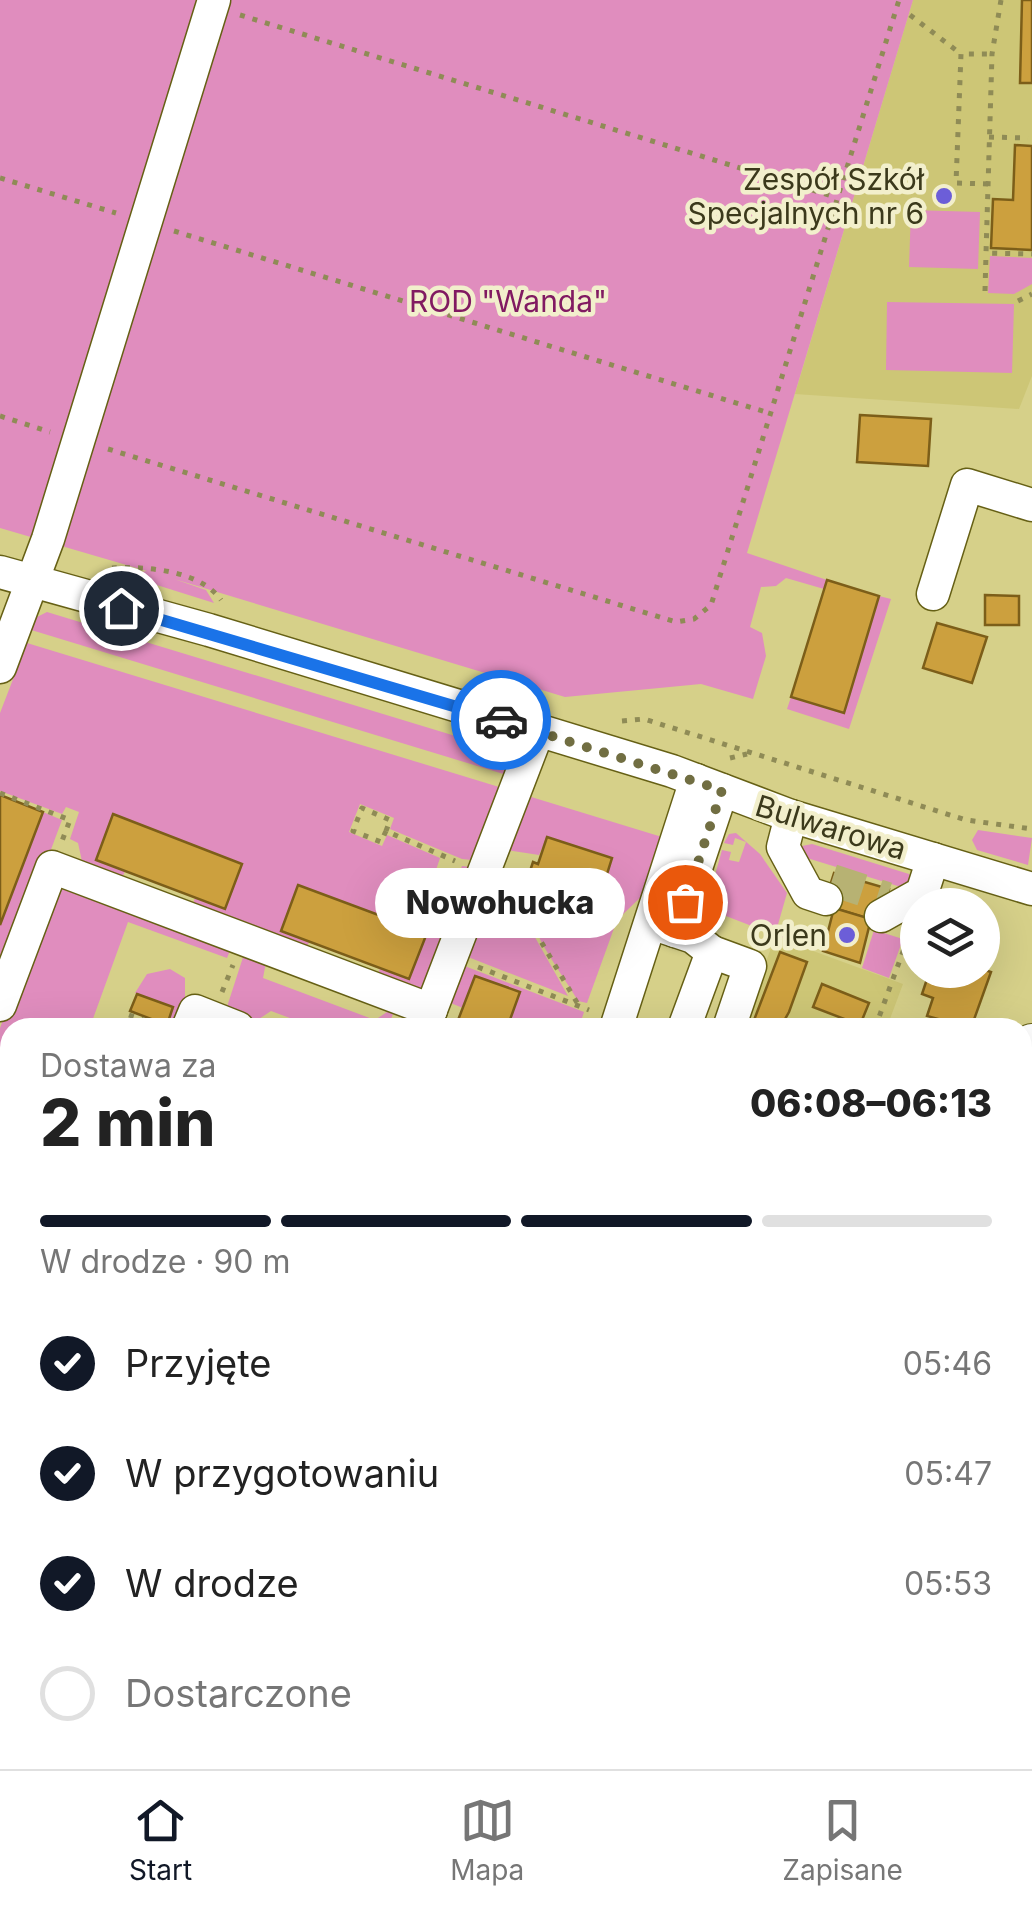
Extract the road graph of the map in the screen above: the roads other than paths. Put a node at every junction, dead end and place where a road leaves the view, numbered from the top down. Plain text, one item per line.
1 (213, 3) edge
2 (1032, 505) edge
3 (0, 572) edge
4 (33, 582) junction
5 (933, 594) dead end
6 (0, 667) edge
7 (538, 731) junction
8 (709, 785) junction
9 (792, 816) junction
10 (933, 859) junction
11 (829, 889) tunnel mouth
12 (1032, 889) edge
13 (891, 906) dead end
14 (683, 936) junction
15 (0, 1004) edge
16 (192, 1018) edge
17 (227, 1018) edge
18 (426, 1018) edge
19 (428, 1018) edge
20 (607, 1018) edge
21 (684, 1018) edge
22 (732, 1018) edge

1 - 4 street
2 - 5 street
3 - 4 street, Bulwarowa
4 - 6 street
4 - 7 street, Bulwarowa
7 - 8 street, Bulwarowa
7 - 19 street
8 - 9 street, Bulwarowa
8 - 14 street
9 - 10 street, Bulwarowa
9 - 11 street
10 - 12 street, Bulwarowa
10 - 13 street
14 - 20 street
14 - 21 street
14 - 22 street
15 - 18 street
16 - 17 street

